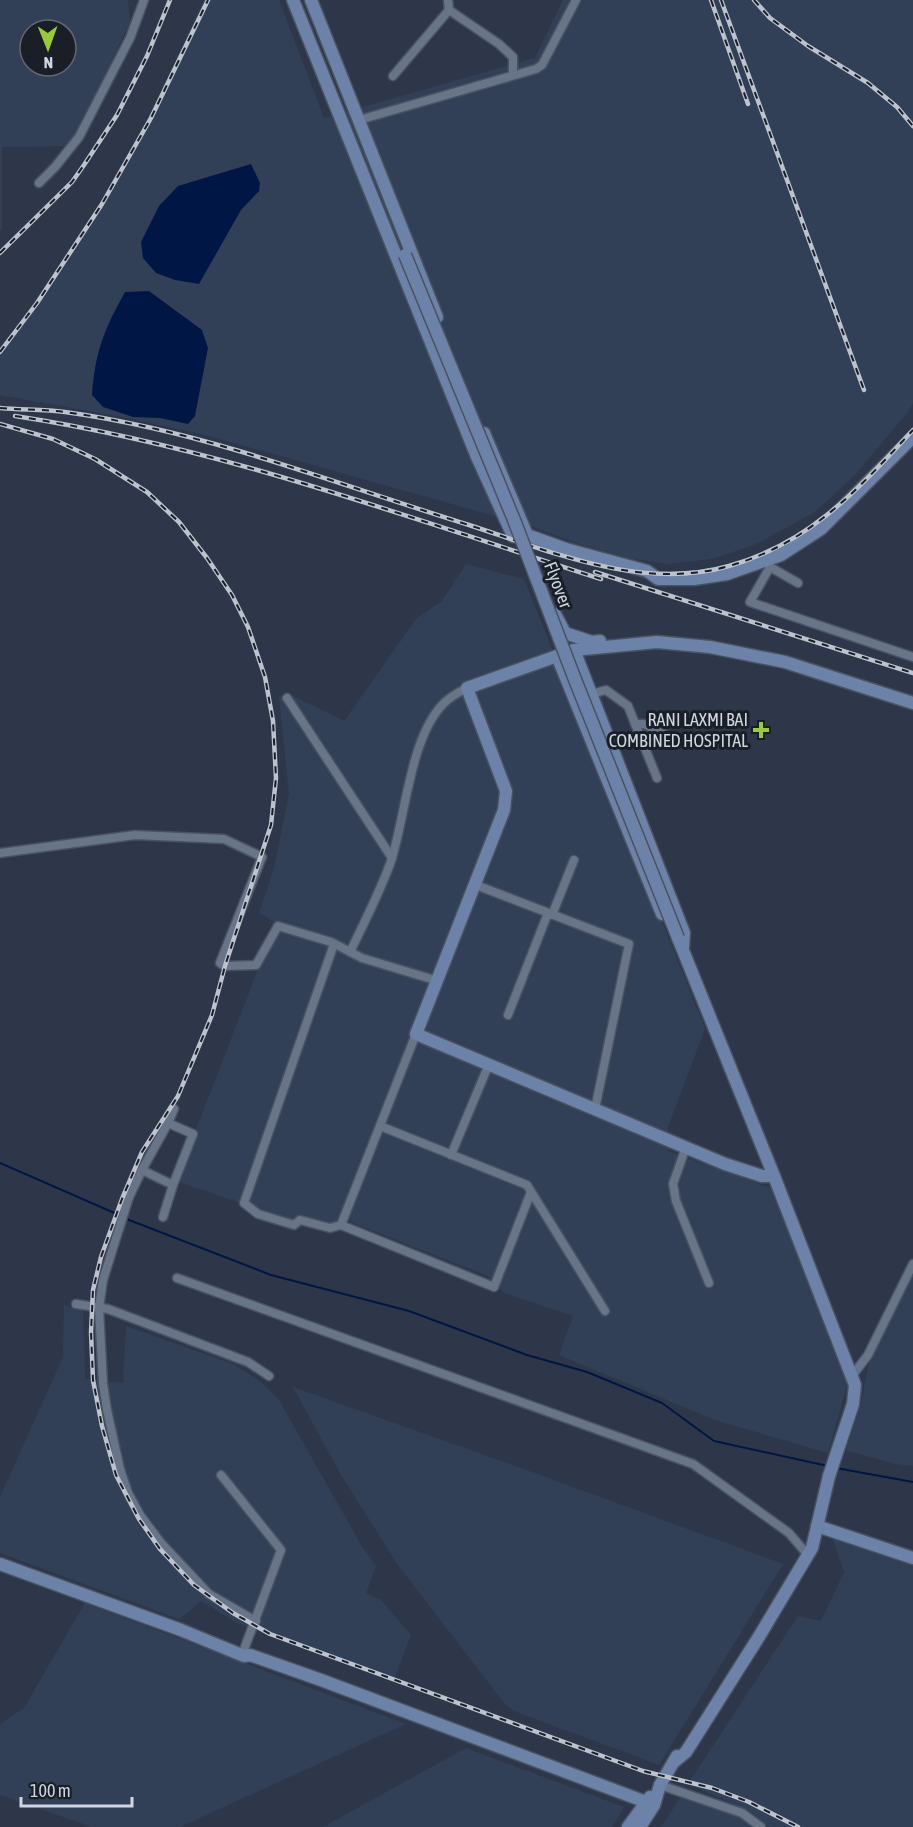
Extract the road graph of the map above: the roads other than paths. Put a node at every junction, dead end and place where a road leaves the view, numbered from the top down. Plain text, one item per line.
1 (144, 0) edge
2 (294, 0) edge
3 (302, 0) edge
4 (311, 0) edge
5 (448, 0) edge
6 (576, 0) edge
7 (449, 10) junction
8 (513, 75) junction
9 (393, 76) dead end
10 (359, 120) junction
11 (39, 183) dead end
12 (378, 190) junction
13 (398, 237) junction
14 (913, 437) edge
15 (538, 583) junction
16 (798, 583) dead end
17 (574, 650) junction
18 (557, 656) junction
19 (757, 657) junction
20 (913, 657) edge
21 (467, 688) junction
22 (591, 694) junction
23 (287, 698) dead end
24 (913, 703) edge
25 (635, 724) junction
26 (671, 738) dead end
27 (657, 778) dead end
28 (0, 854) edge
29 (392, 858) junction
30 (574, 860) dead end
31 (476, 885) junction
32 (550, 914) junction
33 (680, 943) junction
34 (334, 944) junction
35 (350, 952) junction
36 (438, 981) junction
37 (508, 1016) dead end
38 (416, 1034) junction
39 (489, 1064) junction
40 (174, 1109) dead end
41 (595, 1109) junction
42 (168, 1123) junction
43 (380, 1126) junction
44 (686, 1147) junction
45 (451, 1155) junction
46 (142, 1170) junction
47 (774, 1176) junction
48 (173, 1185) junction
49 (531, 1192) junction
50 (163, 1217) dead end
51 (341, 1225) junction
52 (913, 1264) edge
53 (177, 1278) dead end
54 (709, 1283) dead end
55 (76, 1304) dead end
56 (99, 1308) junction
57 (605, 1311) dead end
58 (269, 1376) dead end
59 (852, 1376) junction
60 (220, 1476) dead end
61 (817, 1526) junction
62 (807, 1554) junction
63 (913, 1558) edge
64 (0, 1564) edge
65 (256, 1621) junction
66 (243, 1655) junction
67 (659, 1788) junction
68 (647, 1807) junction
69 (755, 1825) edge
70 (628, 1827) edge
71 (640, 1827) edge

1 - 11 street
2 - 12 street
3 - 12 street
4 - 10 street
5 - 7 street
6 - 8 street
7 - 8 street
7 - 9 street
8 - 10 street
10 - 12 street
12 - 13 street
13 - 14 street
13 - 15 street, Flyover, bridge
15 - 19 street, bridge
15 - 33 street, Flyover, bridge
16 - 20 street
17 - 18 street
17 - 19 street
17 - 22 street
18 - 21 street
18 - 33 street
19 - 24 street
21 - 29 street
21 - 31 street
22 - 25 street
22 - 33 street
23 - 29 street
25 - 26 street
25 - 27 street
28 - 34 street
29 - 35 street
30 - 32 street
31 - 32 street
31 - 36 street
32 - 37 street
32 - 41 street
33 - 47 street
34 - 35 street
34 - 51 street
35 - 36 street
36 - 38 street
38 - 39 street
38 - 43 street
39 - 41 street
39 - 45 street
40 - 42 street
41 - 44 street
42 - 46 street
42 - 48 street
43 - 45 street
43 - 51 street
44 - 47 street
44 - 54 street
45 - 49 street
46 - 48 street
46 - 56 street
47 - 59 street
48 - 50 street
49 - 51 street
49 - 57 street
52 - 59 street
53 - 62 street
55 - 56 street
56 - 58 street
56 - 65 street
59 - 61 street
60 - 65 street
61 - 62 street
61 - 63 street
62 - 67 street
64 - 66 street
65 - 66 street
66 - 68 street
67 - 68 street
67 - 69 street
68 - 70 street
68 - 71 street

